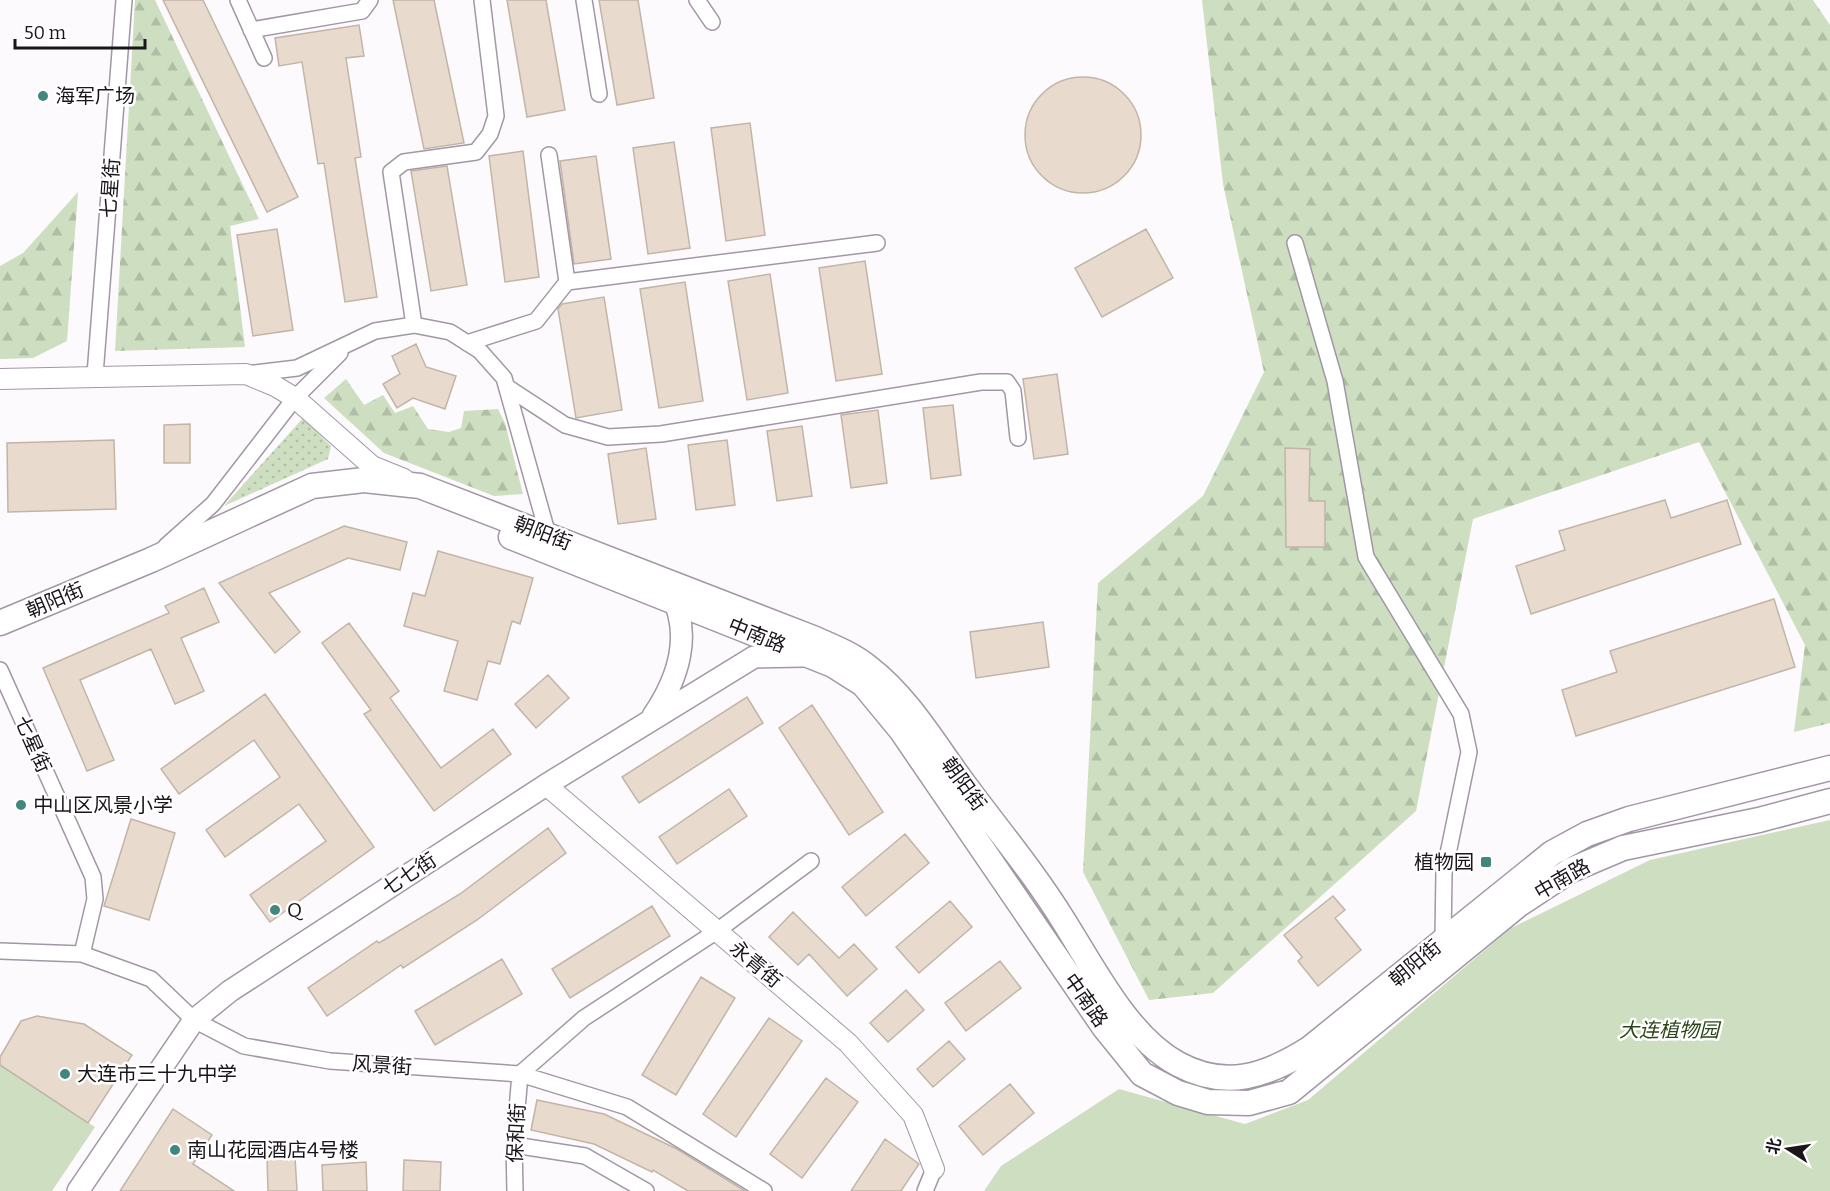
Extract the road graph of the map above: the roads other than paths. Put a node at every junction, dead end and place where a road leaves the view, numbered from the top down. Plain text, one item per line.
1 (124, 0) edge
2 (238, 0) edge
3 (370, 0) edge
4 (482, 0) edge
5 (584, 0) edge
6 (697, 0) edge
7 (712, 22) dead end
8 (251, 30) junction
9 (264, 58) dead end
10 (599, 94) dead end
11 (549, 154) dead end
12 (876, 243) dead end
13 (1295, 243) dead end
14 (567, 282) junction
15 (414, 325) junction
16 (467, 343) junction
17 (347, 347) junction
18 (246, 374) junction
19 (95, 375) junction
20 (0, 379) edge
21 (507, 387) junction
22 (295, 398) junction
23 (1018, 438) dead end
24 (420, 486) junction
25 (548, 535) junction
26 (151, 560) junction
27 (664, 580) junction
28 (677, 604) junction
29 (0, 623) edge
30 (813, 657) junction
31 (0, 670) edge
32 (649, 722) junction
33 (1826, 770) edge
34 (546, 785) junction
35 (1830, 801) edge
36 (1830, 813) edge
37 (1759, 820) junction
38 (811, 861) dead end
39 (717, 932) junction
40 (1443, 939) junction
41 (0, 951) edge
42 (82, 954) junction
43 (194, 1020) junction
44 (520, 1074) junction
45 (514, 1145) junction
46 (934, 1169) joint
47 (78, 1191) edge
48 (514, 1191) edge
49 (646, 1191) edge
50 (764, 1191) edge
51 (925, 1191) edge

1 - 19 street, 七星街
2 - 8 street
3 - 8 street
4 - 15 street
5 - 10 street
6 - 7 street
8 - 9 street
11 - 14 street
12 - 14 street
13 - 40 street
14 - 16 street
15 - 16 street
15 - 17 street
16 - 21 street
17 - 18 street
17 - 22 street
18 - 19 street
18 - 22 street
19 - 20 street
21 - 23 street
21 - 25 street
22 - 24 street
22 - 26 street
24 - 25 main road, 朝阳街
24 - 26 main road, 朝阳街
24 - 28 main road, 中南路
25 - 27 main road, 朝阳街
26 - 29 main road, 朝阳街
27 - 28 main road
27 - 40 main road, 朝阳街
28 - 30 main road, 中南路
28 - 32 main road
30 - 32 main road, 七七街
30 - 37 main road, 中南路
31 - 42 street, 七星街
32 - 34 main road, 七七街
33 - 40 main road, 朝阳街
34 - 39 street, 永青街
34 - 43 main road, 七七街
35 - 37 main road, 中南路
36 - 37 main road
38 - 39 street
39 - 44 street
39 - 46 street, 永青街
41 - 42 street, 风景街
42 - 43 street, 风景街
43 - 44 street, 风景街
43 - 47 main road, 七七街
44 - 45 street, 保和街
44 - 50 street, 风景街
45 - 48 street, 保和街
45 - 49 street
46 - 51 street

